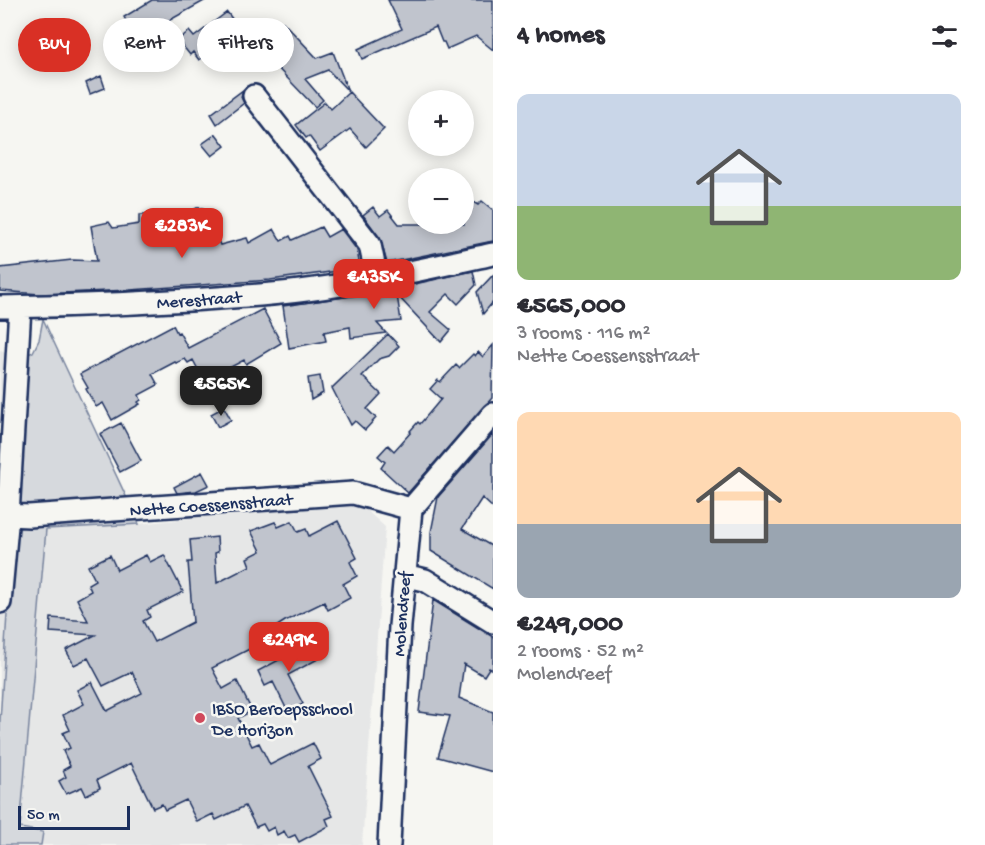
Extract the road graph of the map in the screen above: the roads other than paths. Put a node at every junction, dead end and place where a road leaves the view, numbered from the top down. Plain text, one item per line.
1 (254, 96) dead end
2 (493, 254) edge
3 (377, 279) junction
4 (10, 307) edge
5 (9, 340) edge
6 (493, 414) edge
7 (411, 509) junction
8 (9, 514) junction
9 (404, 575) junction
10 (0, 602) edge
11 (493, 622) edge
12 (389, 845) edge

1 - 3 street
2 - 3 street, Merestraat
3 - 4 street, Merestraat
4 - 5 street, Merestraat
5 - 8 street, Merestraat
6 - 7 street
7 - 8 street, Nette Coessensstraat
7 - 9 street, Molendreef
8 - 10 street, Merestraat
9 - 11 street
9 - 12 street, Molendreef

